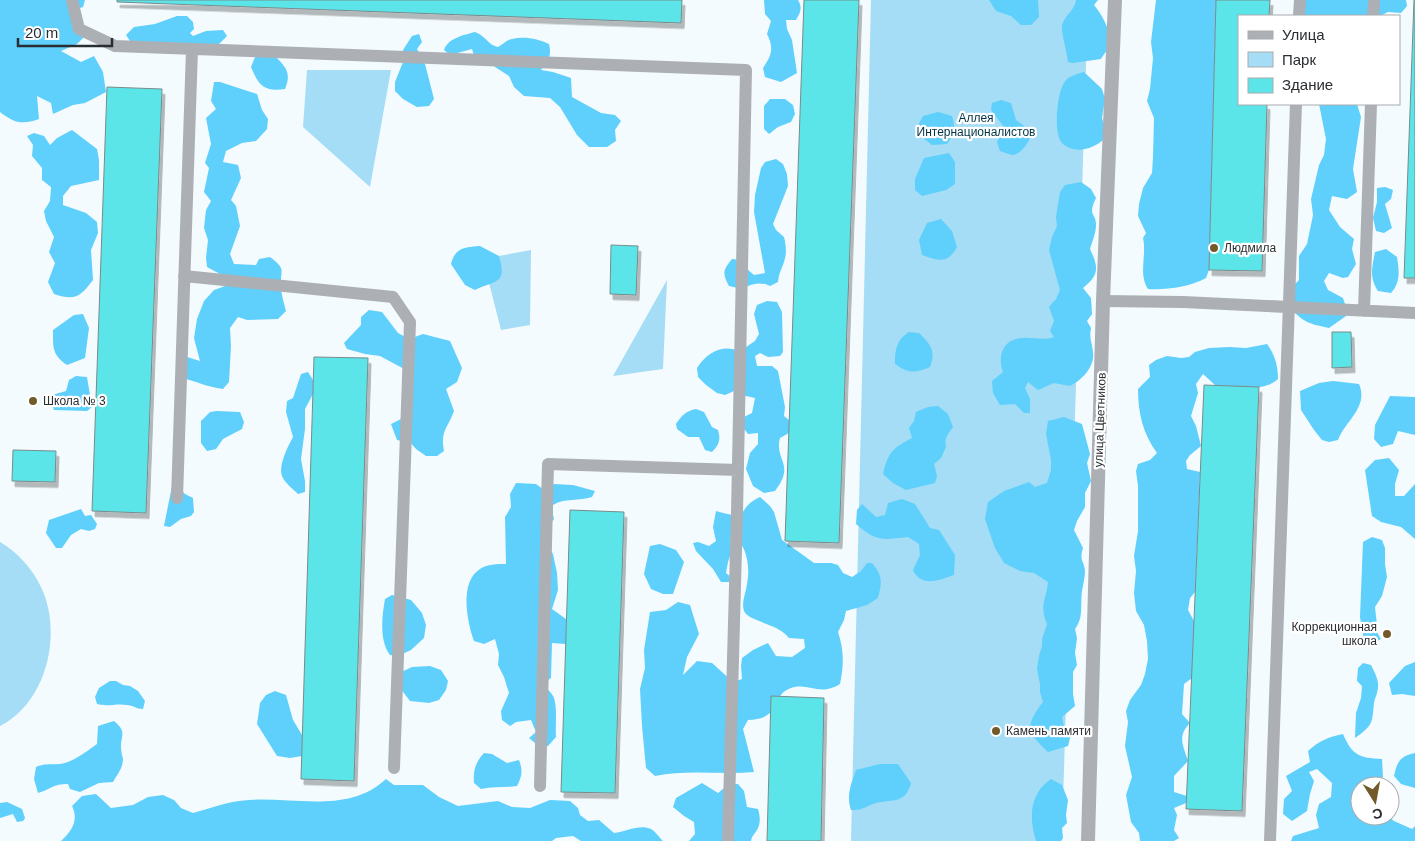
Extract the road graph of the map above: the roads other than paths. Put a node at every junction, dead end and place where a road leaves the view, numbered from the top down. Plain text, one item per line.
1 (72, 0) edge
2 (1115, 0) edge
3 (1300, 0) edge
4 (1374, 2) dead end
5 (1299, 15) edge
6 (1373, 15) edge
7 (192, 49) junction
8 (1296, 105) edge
9 (1370, 105) edge
10 (184, 276) junction
11 (1103, 301) junction
12 (1290, 307) junction
13 (1364, 311) junction
14 (1415, 313) edge
15 (738, 470) junction
16 (177, 498) dead end
17 (394, 768) dead end
18 (540, 786) dead end
19 (728, 841) edge
20 (1088, 841) edge
21 (1270, 841) edge

1 - 7 lane
2 - 11 street, улица Цветников
3 - 5 lane
4 - 6 lane
7 - 10 lane
7 - 15 lane
8 - 12 lane
9 - 13 lane
10 - 16 lane
10 - 17 lane
11 - 12 lane
11 - 20 street, улица Цветников
12 - 13 lane
12 - 21 lane
13 - 14 lane
15 - 18 lane
15 - 19 lane

